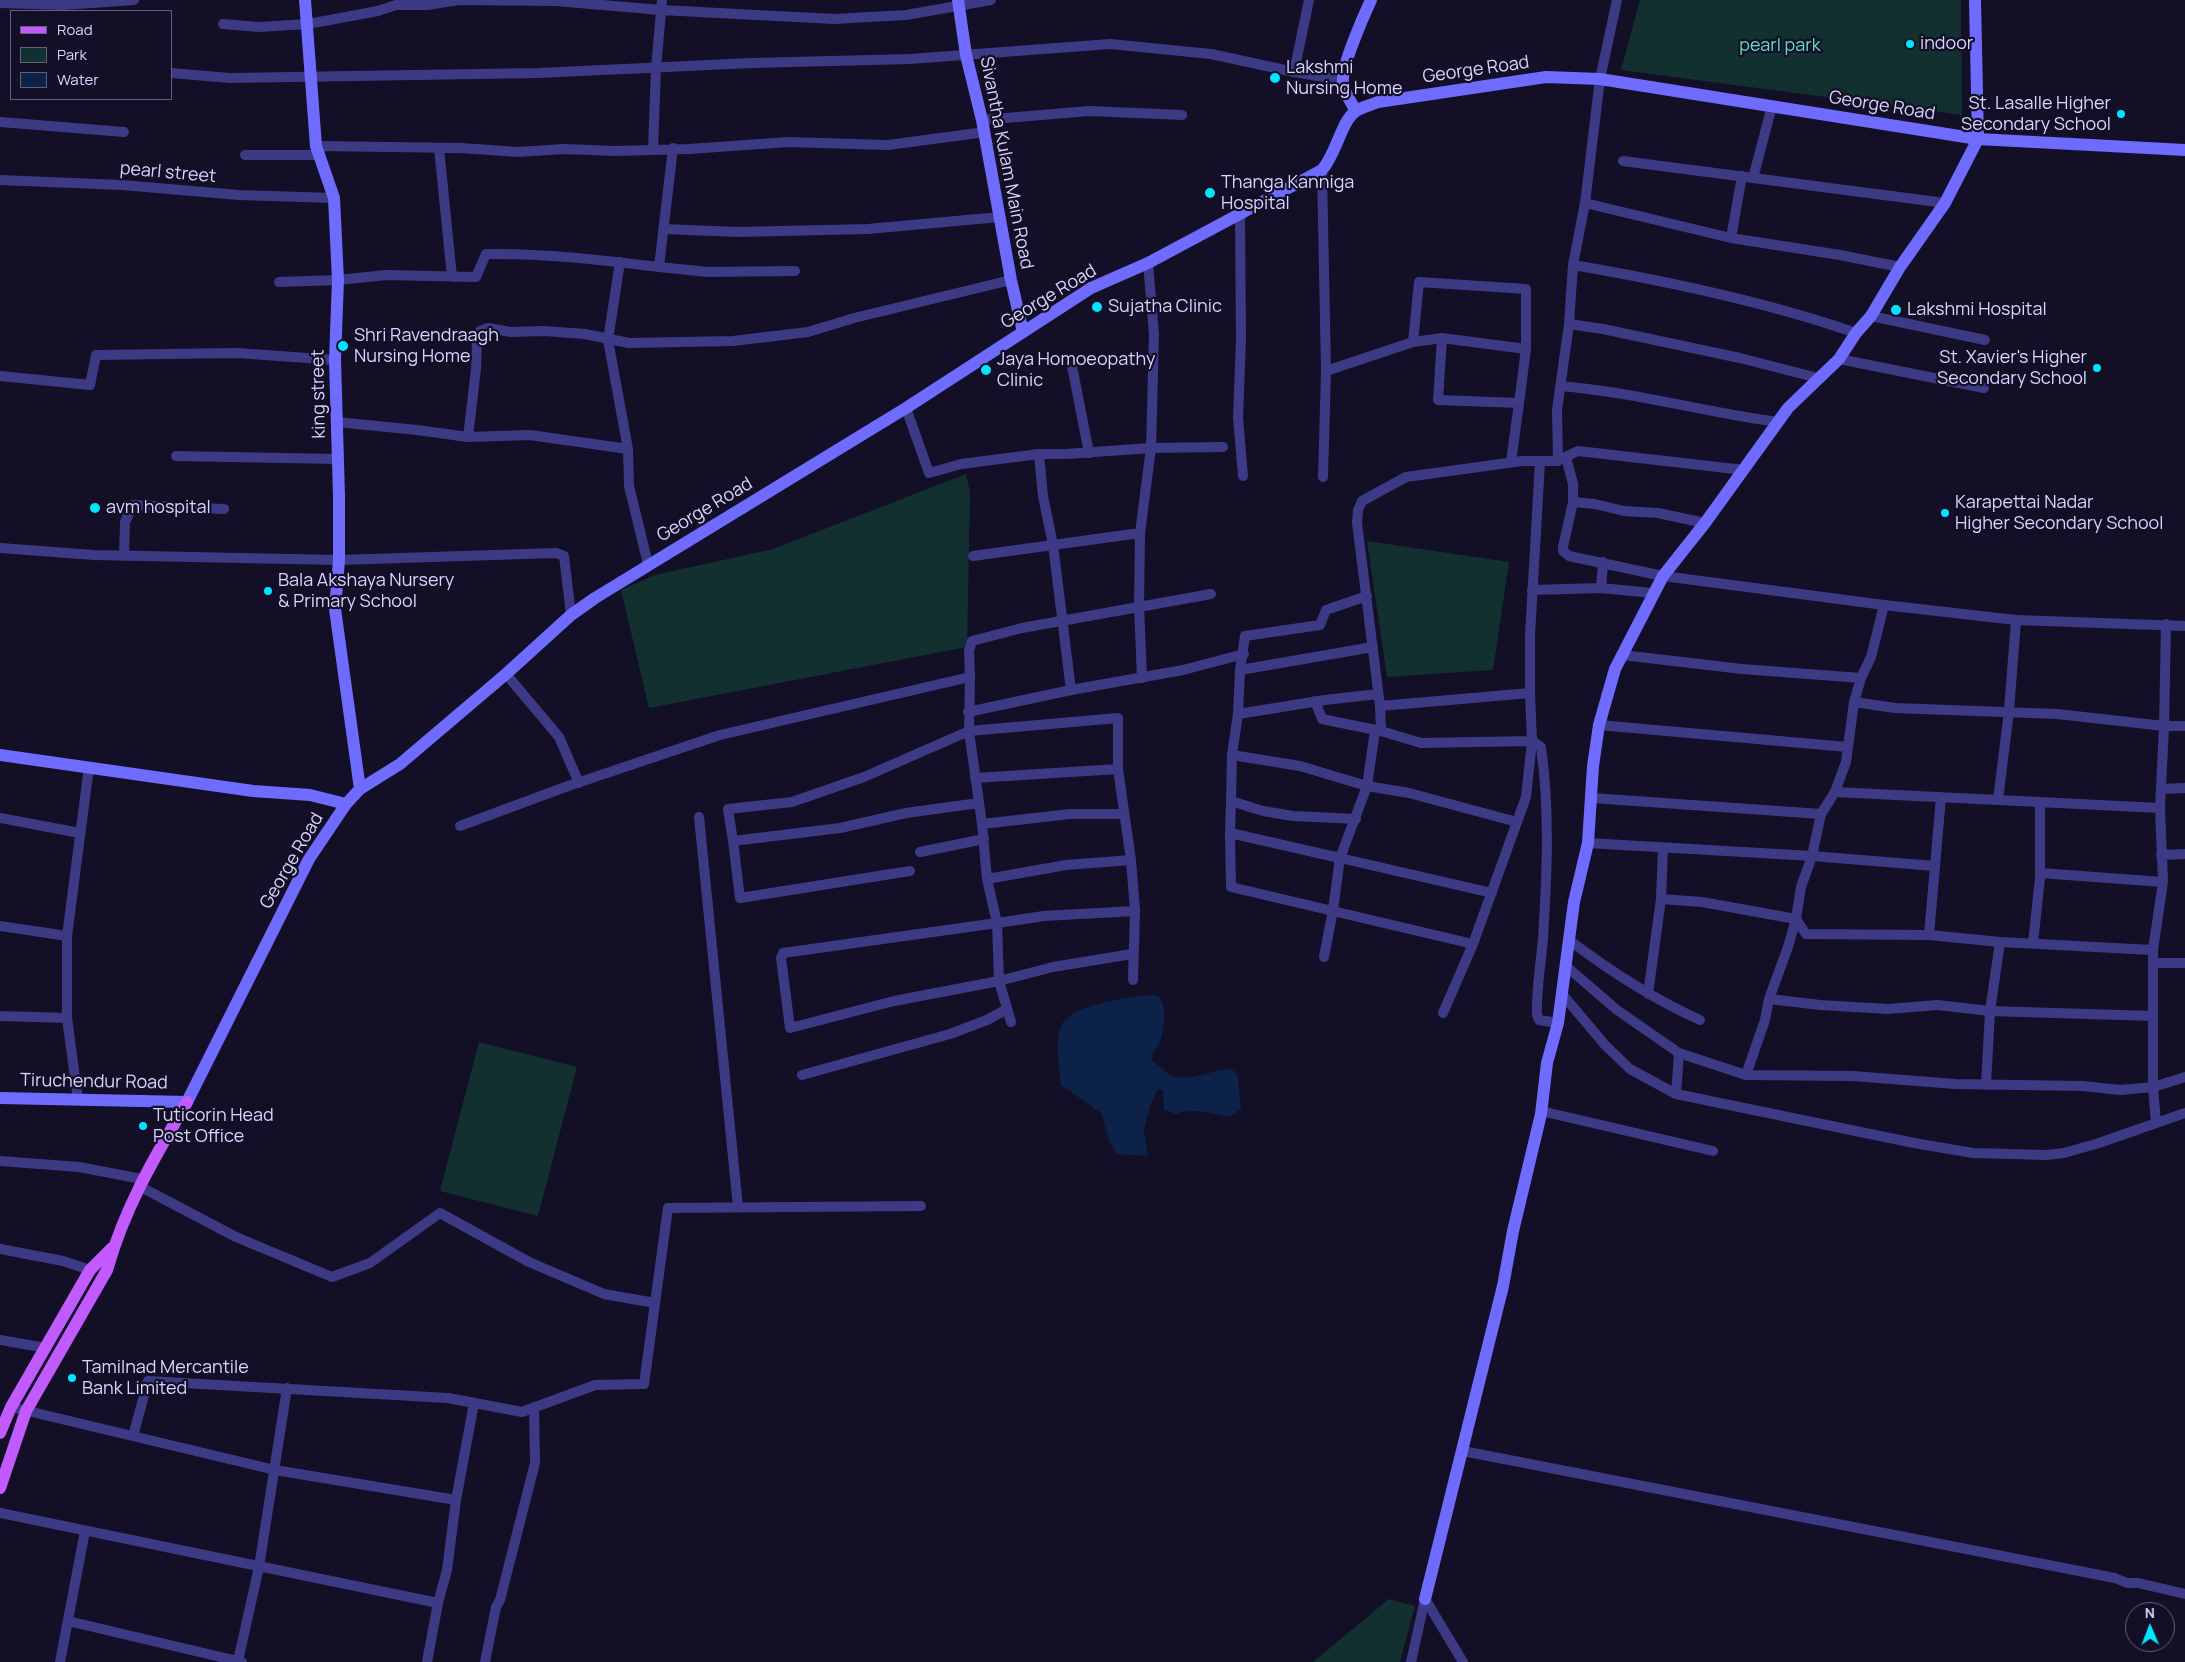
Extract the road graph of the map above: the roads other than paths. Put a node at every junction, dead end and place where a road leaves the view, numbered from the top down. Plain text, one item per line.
1 (134, 0) edge
2 (306, 0) edge
3 (991, 0) edge
4 (1309, 0) edge
5 (1372, 0) edge
6 (1617, 0) edge
7 (1975, 0) edge
8 (0, 3) edge
9 (959, 3) edge
10 (661, 5) edge
11 (52, 8) edge
12 (222, 24) dead end
13 (308, 24) junction
14 (966, 55) junction
15 (656, 68) junction
16 (1294, 72) junction
17 (172, 73) edge
18 (310, 77) junction
19 (1600, 79) junction
20 (1342, 80) junction
21 (1772, 106) junction
22 (1356, 111) junction
23 (1182, 115) dead end
24 (0, 122) edge
25 (984, 126) junction
26 (124, 132) dead end
27 (1978, 139) junction
28 (439, 148) junction
29 (673, 148) junction
30 (652, 149) junction
31 (317, 150) junction
32 (2185, 150) edge
33 (245, 155) dead end
34 (1623, 161) dead end
35 (1322, 170) junction
36 (1742, 176) junction
37 (1753, 178) junction
38 (0, 180) edge
39 (334, 198) junction
40 (1945, 203) junction
41 (1585, 204) junction
42 (1240, 213) junction
43 (1000, 217) junction
44 (662, 228) junction
45 (1730, 238) junction
46 (620, 262) junction
47 (1148, 263) junction
48 (1573, 265) junction
49 (659, 267) junction
50 (1900, 268) junction
51 (795, 271) dead end
52 (452, 277) junction
53 (338, 280) junction
54 (1011, 280) junction
55 (279, 282) dead end
56 (1871, 316) junction
57 (1569, 324) junction
58 (1023, 332) junction
59 (1856, 333) junction
60 (1442, 338) junction
61 (608, 340) junction
62 (1985, 340) dead end
63 (1413, 342) junction
64 (1526, 349) junction
65 (1839, 359) junction
66 (335, 360) junction
67 (1072, 366) dead end
68 (1326, 371) junction
69 (0, 376) edge
70 (1818, 378) junction
71 (1560, 386) junction
72 (1984, 388) dead end
73 (1519, 403) junction
74 (906, 408) junction
75 (337, 422) junction
76 (1777, 422) junction
77 (468, 437) junction
78 (1223, 447) dead end
79 (1150, 448) junction
80 (628, 449) junction
81 (1089, 453) junction
82 (1039, 454) junction
83 (176, 456) dead end
84 (337, 459) junction
85 (1562, 459) junction
86 (1511, 462) junction
87 (1540, 462) junction
88 (1744, 470) junction
89 (1243, 476) dead end
90 (1323, 477) dead end
91 (1573, 502) junction
92 (224, 509) dead end
93 (1705, 523) junction
94 (1140, 533) junction
95 (1053, 545) junction
96 (0, 548) edge
97 (124, 556) junction
98 (974, 556) dead end
99 (338, 560) junction
100 (1603, 562) junction
101 (648, 564) junction
102 (1663, 576) junction
103 (1602, 588) junction
104 (1532, 590) junction
105 (1210, 594) dead end
106 (1653, 594) junction
107 (1367, 596) junction
108 (1884, 605) junction
109 (1139, 606) junction
110 (571, 615) junction
111 (2016, 620) junction
112 (1063, 621) junction
113 (2166, 624) junction
114 (2185, 626) edge
115 (1374, 647) junction
116 (1244, 654) junction
117 (1622, 655) junction
118 (1240, 670) junction
119 (506, 674) junction
120 (970, 677) junction
121 (1142, 678) junction
122 (1861, 678) junction
123 (1071, 690) junction
124 (1530, 693) junction
125 (1378, 694) junction
126 (1315, 702) junction
127 (1854, 702) junction
128 (1380, 706) junction
129 (2009, 711) junction
130 (968, 712) junction
131 (1238, 714) junction
132 (1599, 725) junction
133 (2164, 726) junction
134 (2185, 726) edge
135 (969, 731) junction
136 (1378, 731) junction
137 (1532, 741) junction
138 (1847, 747) junction
139 (0, 755) edge
140 (1232, 755) junction
141 (89, 767) junction
142 (1118, 769) junction
143 (976, 778) junction
144 (579, 783) junction
145 (1367, 786) junction
146 (2185, 788) edge
147 (360, 789) junction
148 (2162, 789) junction
149 (1834, 792) junction
150 (1941, 797) junction
151 (1592, 798) junction
152 (1998, 800) junction
153 (1231, 801) junction
154 (979, 803) junction
155 (2040, 803) junction
156 (346, 804) junction
157 (2160, 808) junction
158 (1124, 814) junction
159 (1821, 814) junction
160 (699, 817) dead end
161 (0, 818) edge
162 (1356, 819) junction
163 (1517, 822) junction
164 (982, 824) junction
165 (460, 826) dead end
166 (80, 833) junction
167 (1230, 833) junction
168 (984, 840) junction
169 (733, 841) junction
170 (1588, 843) junction
171 (1663, 848) junction
172 (920, 852) dead end
173 (2185, 854) edge
174 (1812, 856) junction
175 (2161, 856) junction
176 (1340, 858) junction
177 (1131, 860) junction
178 (1935, 866) junction
179 (910, 871) dead end
180 (2040, 873) junction
181 (987, 879) junction
182 (2163, 882) junction
183 (1492, 893) junction
184 (1661, 899) junction
185 (1334, 910) junction
186 (1134, 911) junction
187 (1796, 919) junction
188 (997, 923) junction
189 (0, 926) edge
190 (1929, 935) junction
191 (67, 936) junction
192 (1569, 940) junction
193 (2000, 942) junction
194 (2033, 942) junction
195 (1473, 944) junction
196 (2153, 950) junction
197 (1132, 954) junction
198 (1324, 957) dead end
199 (2153, 963) junction
200 (2185, 963) edge
201 (1566, 966) junction
202 (999, 980) junction
203 (1133, 980) dead end
204 (1562, 994) junction
205 (1648, 994) junction
206 (1769, 999) junction
207 (1007, 1009) junction
208 (1990, 1011) junction
209 (1443, 1013) dead end
210 (0, 1016) edge
211 (2153, 1016) junction
212 (66, 1018) junction
213 (1700, 1020) dead end
214 (1011, 1022) dead end
215 (1558, 1022) junction
216 (1679, 1053) junction
217 (802, 1075) dead end
218 (1746, 1075) junction
219 (2185, 1077) edge
220 (1986, 1085) junction
221 (2153, 1087) junction
222 (1676, 1094) junction
223 (0, 1098) edge
224 (78, 1100) junction
225 (186, 1102) junction
226 (1541, 1111) junction
227 (2185, 1113) edge
228 (2156, 1123) junction
229 (1713, 1151) dead end
230 (0, 1161) edge
231 (140, 1182) junction
232 (921, 1206) dead end
233 (738, 1207) junction
234 (114, 1246) junction
235 (0, 1249) edge
236 (90, 1270) junction
237 (655, 1302) junction
238 (0, 1340) edge
239 (46, 1348) junction
240 (287, 1388) junction
241 (474, 1403) junction
242 (11, 1407) junction
243 (534, 1407) junction
244 (26, 1411) junction
245 (0, 1432) edge
246 (133, 1436) junction
247 (1463, 1451) junction
248 (275, 1470) junction
249 (0, 1488) edge
250 (456, 1500) junction
251 (0, 1513) edge
252 (85, 1530) junction
253 (259, 1566) junction
254 (2185, 1594) edge
255 (1425, 1599) junction
256 (438, 1603) junction
257 (68, 1622) junction
258 (241, 1661) edge
259 (60, 1662) edge
260 (427, 1662) edge
261 (485, 1662) edge
262 (1410, 1662) edge
263 (1463, 1662) edge

1 - 11 street
2 - 13 street, king street
3 - 9 street
4 - 16 street
5 - 20 street
6 - 19 street
7 - 27 street
8 - 11 street
9 - 10 street
9 - 14 street, Sivantha Kulam Main Road
10 - 13 street
10 - 15 street
12 - 13 street
13 - 18 street, king street
14 - 15 street
14 - 16 street
14 - 25 street, Sivantha Kulam Main Road
15 - 18 street
15 - 30 street
16 - 20 street
17 - 18 street
18 - 31 street, king street
19 - 21 street, George Road
19 - 22 street, George Road
19 - 41 street
20 - 22 street
21 - 27 street, George Road
21 - 37 street
22 - 35 street, George Road
23 - 25 street
24 - 26 street
25 - 29 street
25 - 43 street, Sivantha Kulam Main Road
27 - 32 street, George Road
27 - 40 street
28 - 30 street
28 - 31 street
28 - 52 street
29 - 30 street
29 - 44 street
31 - 33 street
31 - 39 street, king street
34 - 36 street
35 - 42 street, George Road
35 - 68 street
36 - 37 street
36 - 45 street
37 - 40 street
38 - 39 street, pearl street
39 - 53 street, king street
40 - 50 street
41 - 45 street
41 - 48 street
42 - 47 street, George Road
42 - 89 street
43 - 44 street
43 - 54 street, Sivantha Kulam Main Road
44 - 49 street
45 - 50 street
46 - 49 street
46 - 52 street
46 - 61 street
47 - 58 street, George Road
47 - 79 street
48 - 57 street
48 - 59 street
49 - 51 street
50 - 56 street
52 - 53 street
53 - 55 street
53 - 66 street, king street
54 - 58 street, Sivantha Kulam Main Road
54 - 61 street
56 - 59 street
56 - 62 street
57 - 70 street
57 - 71 street
58 - 74 street, George Road
59 - 65 street
60 - 63 street
60 - 64 street
60 - 73 street
61 - 77 street
61 - 80 street
63 - 64 street
63 - 68 street
64 - 73 street
65 - 70 street
65 - 72 street
66 - 69 street
66 - 75 street, king street
67 - 81 street
68 - 90 street
70 - 76 street
71 - 76 street
71 - 85 street
73 - 86 street
74 - 82 street
74 - 101 street, George Road
75 - 77 street
75 - 84 street, king street
76 - 88 street
77 - 80 street
78 - 79 street
79 - 81 street
79 - 94 street
80 - 101 street
81 - 82 street
82 - 95 street
83 - 84 street
84 - 99 street, king street
85 - 87 street
85 - 88 street
85 - 91 street
86 - 87 street
86 - 107 street
87 - 104 street
88 - 93 street
91 - 93 street
91 - 100 street
92 - 97 street
93 - 102 street
94 - 95 street
94 - 109 street
95 - 98 street
95 - 112 street
96 - 97 street
97 - 99 street
99 - 110 street
99 - 147 street, king street
100 - 102 street
100 - 103 street
101 - 110 street, George Road
102 - 106 street
102 - 108 street
103 - 104 street
103 - 106 street
104 - 124 street
105 - 109 street
106 - 117 street
107 - 115 street
107 - 116 street
108 - 111 street
108 - 122 street
109 - 112 street
109 - 121 street
110 - 119 street, George Road
111 - 113 street
111 - 129 street
112 - 120 street
112 - 123 street
113 - 114 street
113 - 133 street
115 - 118 street
115 - 125 street
116 - 118 street
116 - 121 street
117 - 122 street
117 - 132 street
118 - 131 street
119 - 144 street
119 - 147 street, George Road
120 - 130 street
120 - 144 street
121 - 123 street
122 - 127 street
123 - 130 street
124 - 128 street
124 - 137 street
125 - 126 street
125 - 128 street
126 - 131 street
126 - 136 street
127 - 129 street
127 - 138 street
128 - 136 street
129 - 133 street
129 - 152 street
130 - 135 street
131 - 140 street
132 - 138 street
132 - 151 street
133 - 134 street
133 - 148 street
135 - 142 street
135 - 143 street
135 - 169 street
136 - 137 street
136 - 145 street
137 - 163 street
137 - 215 street
138 - 149 street
139 - 141 street
140 - 145 street
140 - 153 street
141 - 156 street
141 - 166 street
142 - 143 street
142 - 158 street
143 - 154 street
144 - 165 street
145 - 162 street
145 - 163 street
146 - 148 street
147 - 156 street, George Road
148 - 157 street
149 - 150 street
149 - 159 street
150 - 152 street
150 - 178 street
151 - 159 street
151 - 170 street
152 - 155 street
153 - 162 street
153 - 167 street
154 - 164 street
154 - 169 street
155 - 157 street
155 - 180 street
156 - 225 street, George Road
157 - 175 street
158 - 164 street
158 - 177 street
159 - 174 street
160 - 233 street
161 - 166 street
162 - 176 street
163 - 183 street
164 - 168 street
166 - 191 street
167 - 176 street
167 - 185 street
168 - 172 street
168 - 181 street
169 - 179 street
170 - 171 street
170 - 192 street
171 - 174 street
171 - 184 street
173 - 175 street
174 - 178 street
174 - 187 street
175 - 182 street
176 - 183 street
176 - 185 street
177 - 181 street
177 - 186 street
178 - 190 street
180 - 182 street
180 - 194 street
181 - 188 street
182 - 196 street
183 - 195 street
184 - 187 street
184 - 205 street
185 - 195 street
185 - 198 street
186 - 188 street
186 - 197 street
187 - 190 street
187 - 206 street
188 - 202 street
188 - 202 street
189 - 191 street
190 - 193 street
191 - 212 street
192 - 201 street
192 - 205 street
193 - 194 street
193 - 208 street
194 - 196 street
195 - 209 street
196 - 199 street
197 - 202 street
197 - 203 street
199 - 200 street
199 - 211 street
201 - 204 street
201 - 216 street
202 - 207 street
204 - 215 street
204 - 222 street
205 - 213 street
206 - 208 street
206 - 218 street
207 - 214 street
207 - 217 street
208 - 211 street
208 - 220 street
210 - 212 street
211 - 221 street
212 - 224 street
215 - 226 street
216 - 218 street
216 - 222 street
218 - 220 street
219 - 221 street
220 - 221 street
221 - 228 street
222 - 228 street
223 - 224 street, Tiruchendur Road
224 - 225 street, Tiruchendur Road
225 - 231 main road
226 - 229 street
226 - 247 street
227 - 228 street
230 - 231 street
231 - 234 main road
231 - 237 street
232 - 233 street
233 - 237 street
234 - 236 main road
234 - 244 main road
235 - 236 street
236 - 239 main road
237 - 243 street
238 - 239 street
239 - 242 main road
240 - 241 street
240 - 246 street
240 - 248 street
241 - 243 street
241 - 250 street
242 - 244 street
242 - 245 main road
243 - 261 street
244 - 246 street
244 - 249 main road
246 - 248 street
247 - 254 street
247 - 255 street
248 - 250 street
248 - 253 street
250 - 256 street
251 - 252 street
252 - 253 street
252 - 257 street
253 - 256 street
253 - 258 street
255 - 262 street
255 - 263 street
256 - 260 street
257 - 258 street
257 - 259 street

